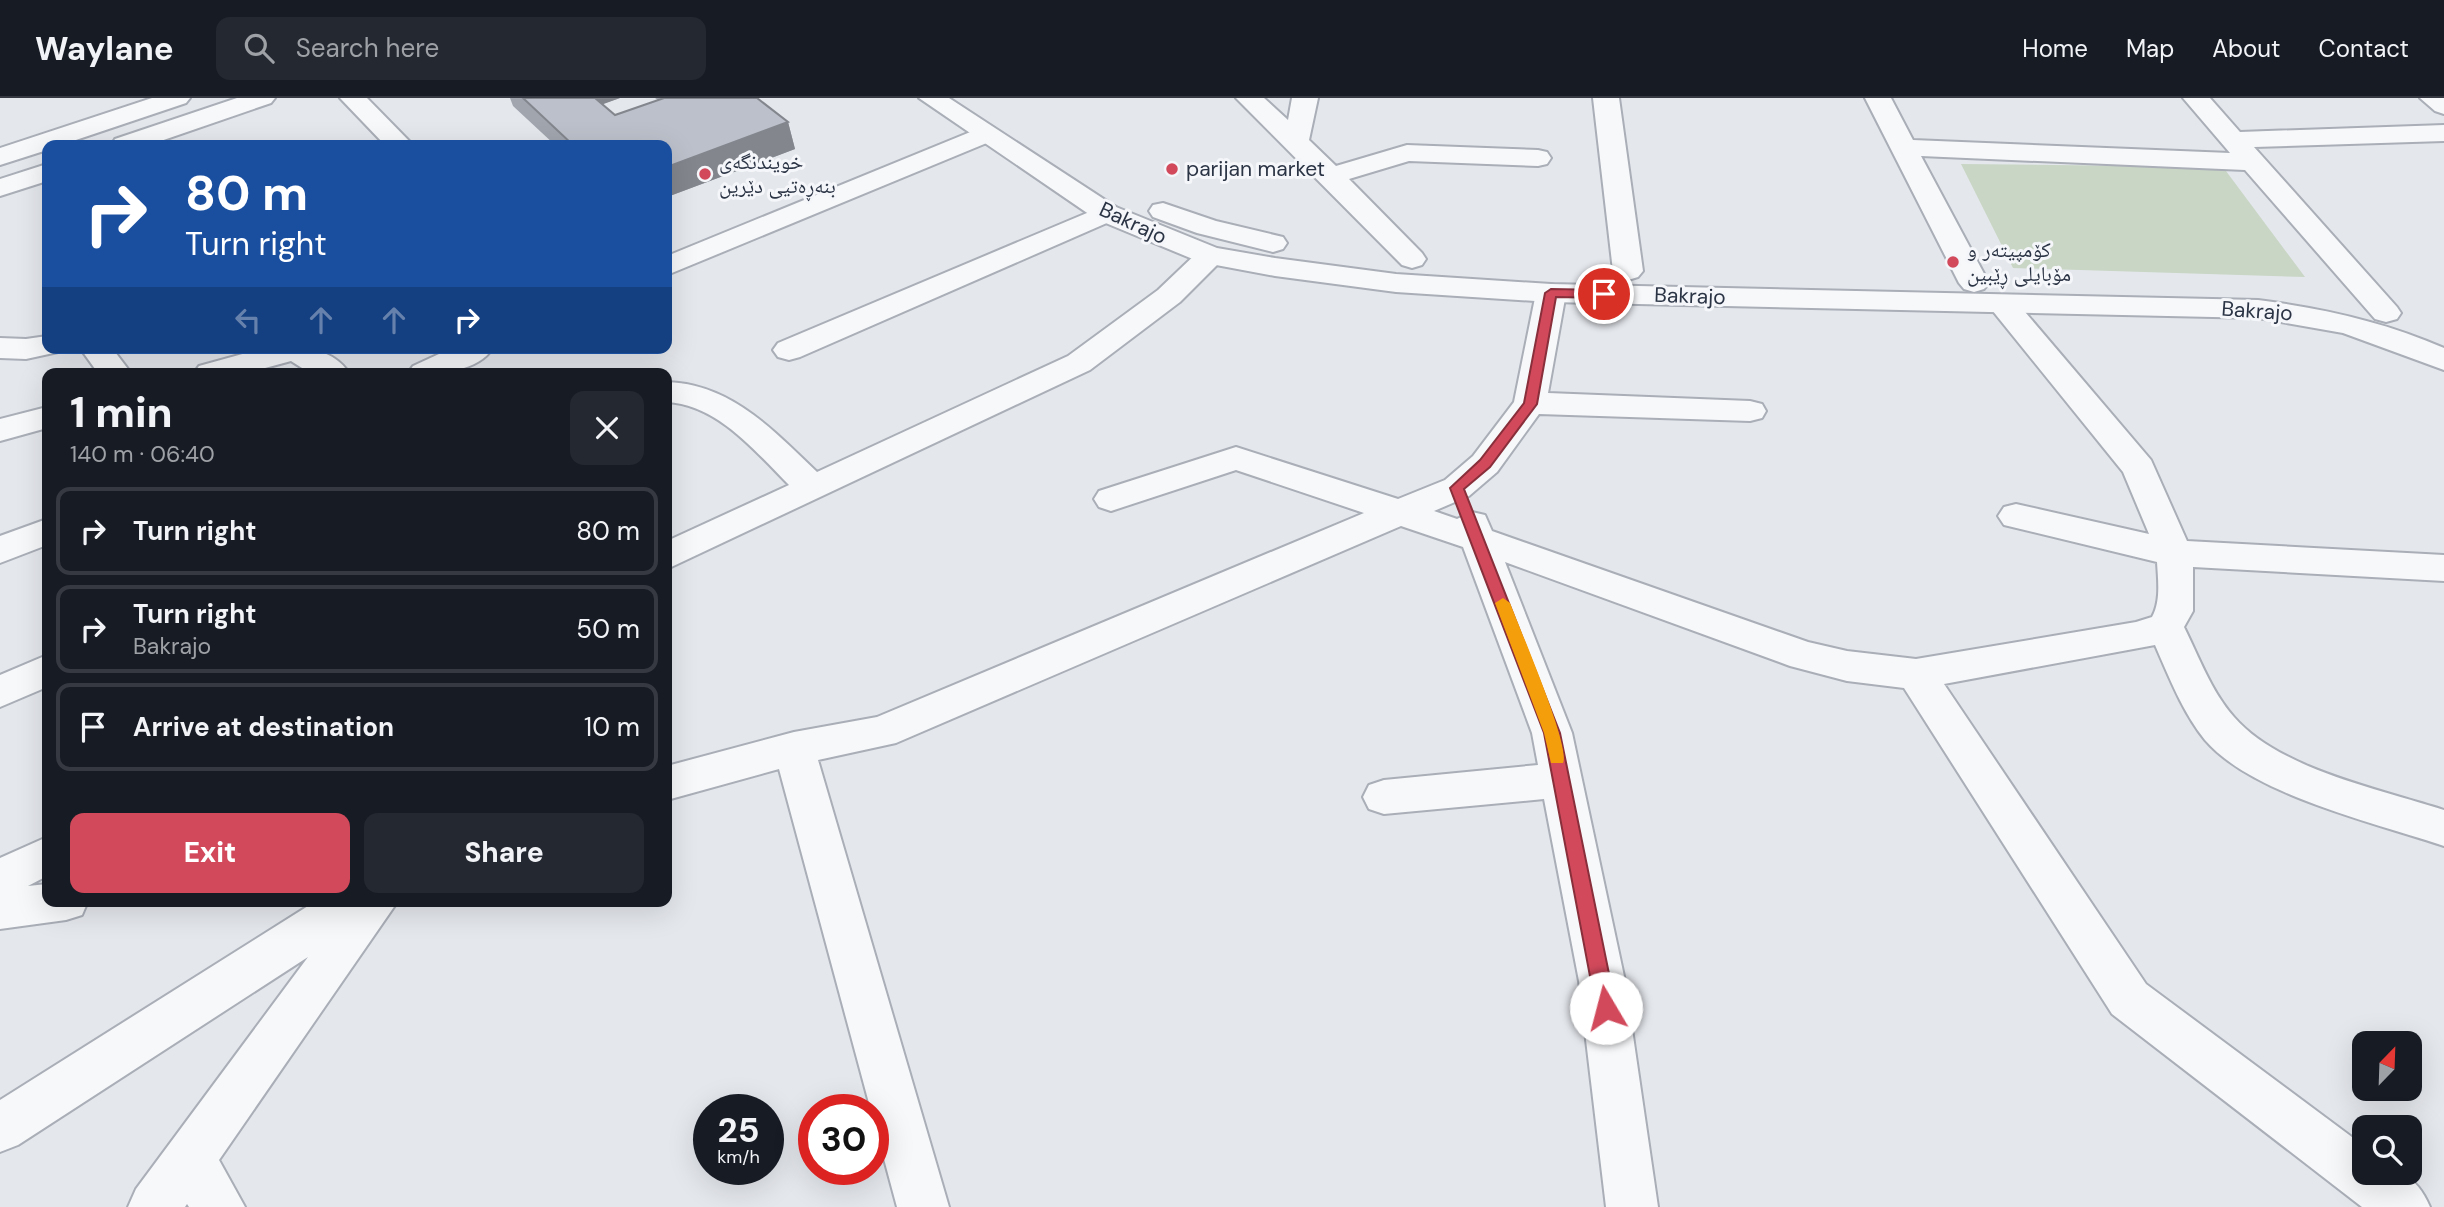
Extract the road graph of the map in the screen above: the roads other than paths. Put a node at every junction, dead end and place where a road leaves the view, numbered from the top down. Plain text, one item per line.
1 (177, 98) edge
2 (262, 98) edge
3 (353, 98) edge
4 (932, 98) edge
5 (977, 98) edge
6 (1249, 98) edge
7 (1305, 98) edge
8 (1606, 98) edge
9 (1878, 98) edge
10 (2196, 98) edge
11 (2433, 98) edge
12 (2444, 106) edge
13 (2444, 133) edge
14 (985, 134) junction
15 (51, 140) edge
16 (139, 140) edge
17 (395, 140) edge
18 (2234, 140) junction
19 (1296, 141) junction
20 (42, 143) edge
21 (1903, 147) junction
22 (0, 157) edge
23 (1538, 158) dead end
24 (2252, 162) junction
25 (42, 174) edge
26 (1331, 176) junction
27 (0, 188) edge
28 (1106, 213) junction
29 (1210, 256) junction
30 (1412, 259) junction
31 (672, 264) edge
32 (1629, 271) junction
33 (1973, 284) junction
34 (1551, 293) junction
35 (2003, 305) junction
36 (2386, 313) junction
37 (2444, 334) edge
38 (42, 346) edge
39 (0, 348) edge
40 (789, 351) dead end
41 (100, 354) edge
42 (276, 354) edge
43 (301, 354) edge
44 (465, 354) edge
45 (2444, 360) edge
46 (112, 368) edge
47 (227, 368) edge
48 (325, 368) edge
49 (435, 368) edge
50 (672, 393) edge
51 (1530, 404) junction
52 (1750, 411) dead end
53 (42, 418) edge
54 (0, 430) edge
55 (813, 488) junction
56 (1457, 488) junction
57 (1111, 499) dead end
58 (1402, 514) junction
59 (2017, 516) dead end
60 (42, 533) edge
61 (1478, 539) junction
62 (0, 550) edge
63 (2174, 553) junction
64 (672, 554) edge
65 (2444, 568) edge
66 (2165, 627) junction
67 (42, 672) edge
68 (1916, 674) junction
69 (0, 692) edge
70 (794, 748) junction
71 (1562, 780) junction
72 (672, 782) edge
73 (1384, 797) dead end
74 (2444, 828) edge
75 (42, 858) edge
76 (0, 879) edge
77 (42, 904) edge
78 (361, 907) edge
79 (0, 909) edge
80 (328, 920) edge
81 (0, 1128) edge
82 (189, 1160) junction
83 (154, 1207) edge
84 (219, 1207) edge
85 (923, 1207) edge
86 (1632, 1207) edge
87 (2404, 1207) edge

1 - 15 street
2 - 16 street
3 - 17 street
4 - 14 street, Bakrajo
5 - 30 street, Bakrajo
6 - 19 street
7 - 19 street
8 - 32 street
9 - 21 street
10 - 18 street
11 - 12 street
13 - 18 street
14 - 28 street, Bakrajo
14 - 31 street
18 - 24 street
19 - 26 street
20 - 22 street
21 - 24 street
21 - 33 street
23 - 26 street
24 - 36 street
25 - 27 street
26 - 30 street
28 - 29 street, Bakrajo
28 - 40 street
29 - 34 street, Bakrajo
29 - 55 street
30 - 32 street, Bakrajo
32 - 33 street, Bakrajo
33 - 36 street, Bakrajo
34 - 35 street, Bakrajo
34 - 51 street
35 - 45 street, Bakrajo
35 - 63 street
36 - 37 street, Bakrajo
38 - 39 street
41 - 46 street
42 - 47 street
43 - 48 street
44 - 49 street
50 - 55 street
51 - 52 street
51 - 56 street
53 - 54 street
55 - 64 street
56 - 58 street
56 - 61 street
57 - 58 street
58 - 61 street
58 - 70 street
59 - 63 street
60 - 62 street
61 - 68 street
61 - 71 street
63 - 65 street
63 - 66 street
66 - 68 street
66 - 74 street
67 - 69 street
68 - 87 street
70 - 72 street
70 - 85 street
71 - 73 street
71 - 86 street
75 - 76 street
77 - 79 street
78 - 80 street
80 - 81 street
80 - 82 street
82 - 83 street
82 - 84 street

